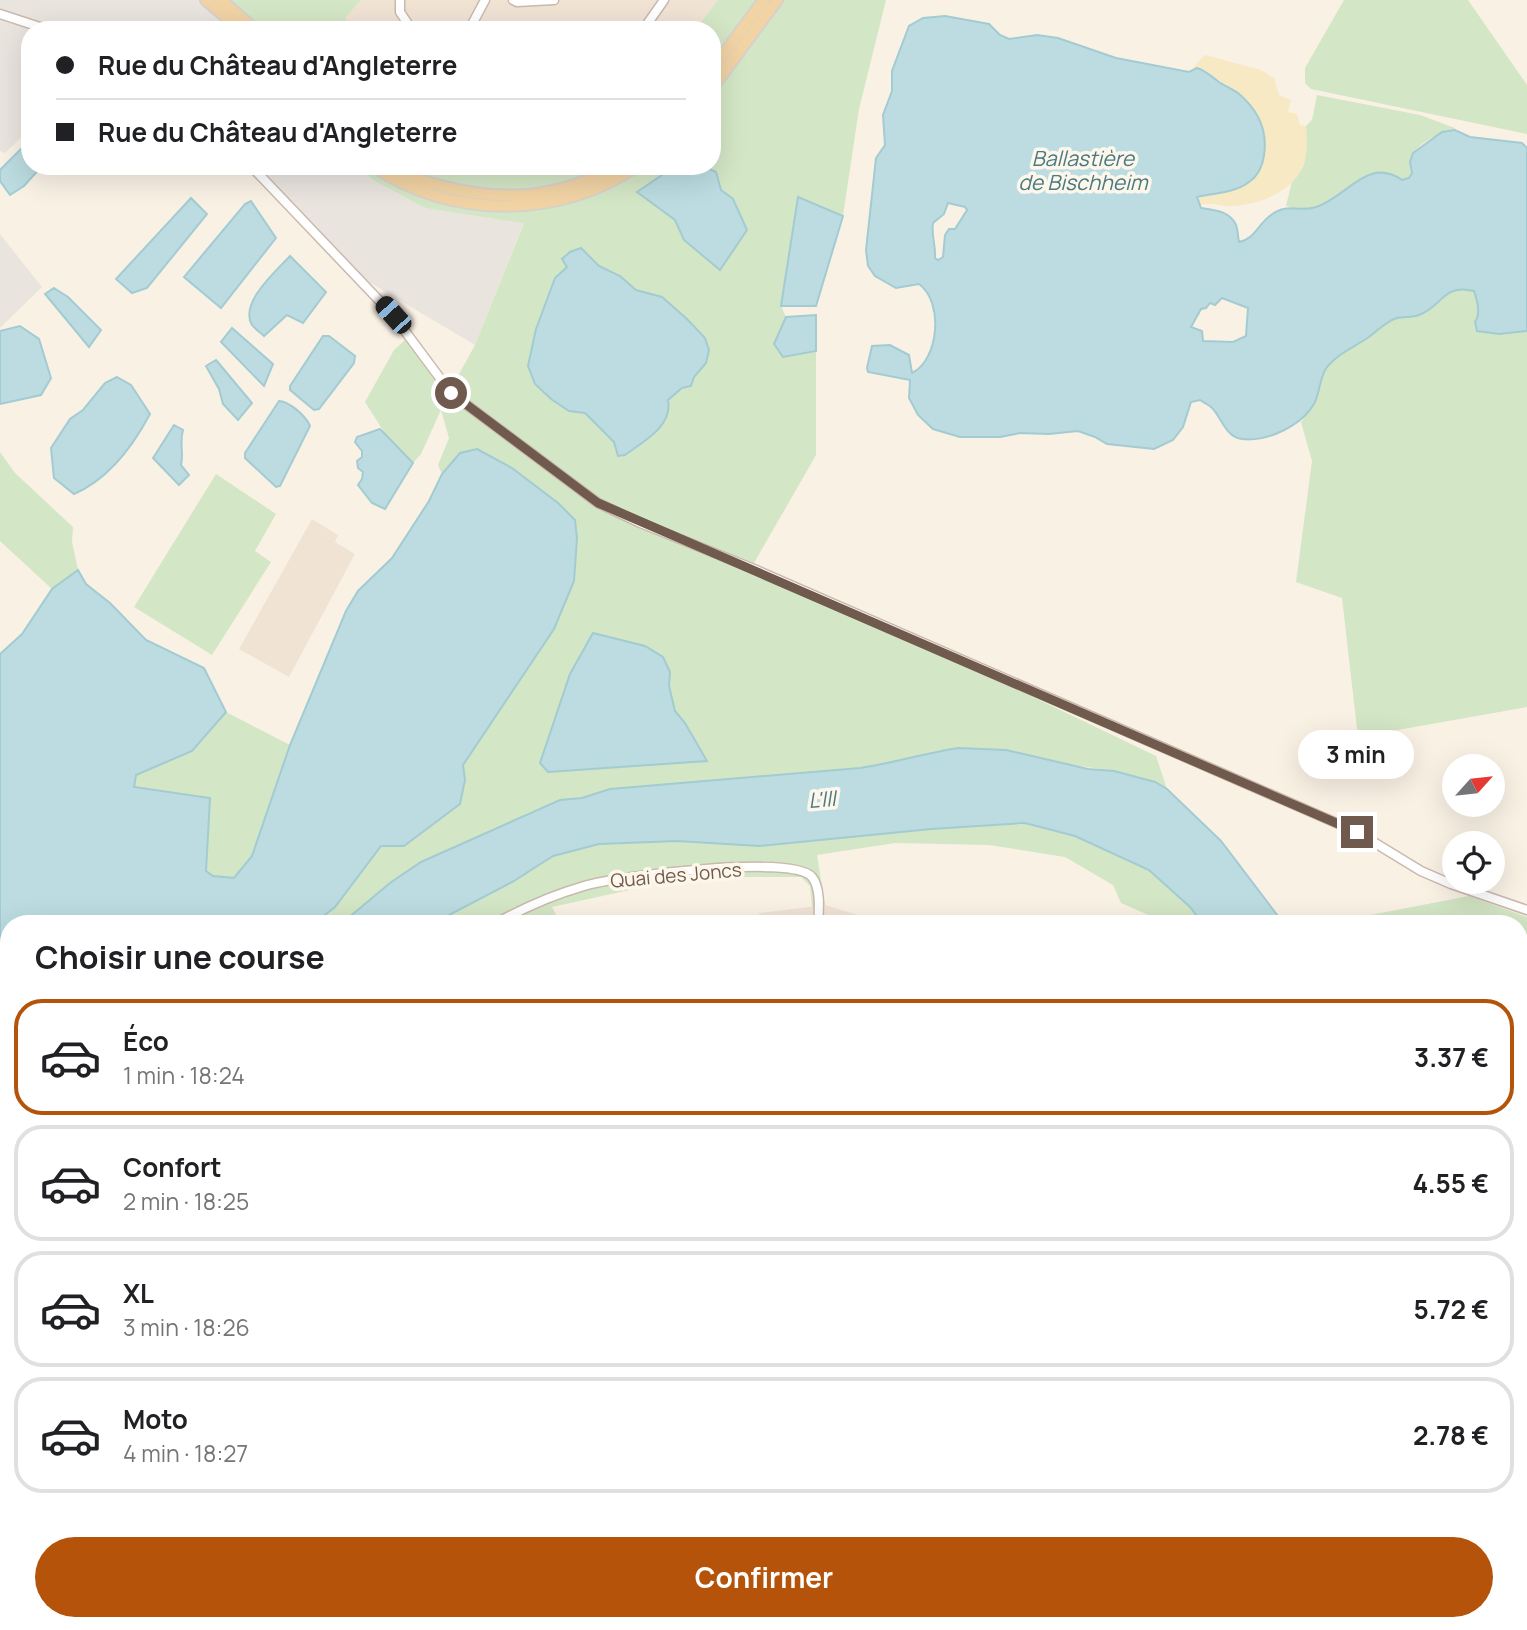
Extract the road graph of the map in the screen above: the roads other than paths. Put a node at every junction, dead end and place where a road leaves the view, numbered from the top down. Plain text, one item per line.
1 (206, 0) edge
2 (221, 0) edge
3 (400, 0) edge
4 (485, 0) edge
5 (513, 0) edge
6 (554, 0) edge
7 (664, 0) edge
8 (764, 0) edge
9 (777, 0) edge
10 (0, 14) edge
11 (21, 21) edge
12 (230, 21) edge
13 (245, 21) edge
14 (406, 21) edge
15 (474, 21) edge
16 (649, 21) edge
17 (721, 58) edge
18 (721, 76) edge
19 (260, 175) edge
20 (386, 175) edge
21 (410, 175) edge
22 (601, 175) edge
23 (620, 175) edge
24 (1527, 910) edge
25 (511, 915) edge
26 (818, 915) edge

1 - 12 main road
2 - 13 main road
3 - 14 street
4 - 15 street
5 - 6 street
7 - 16 street
8 - 17 main road
9 - 18 main road
10 - 11 street
19 - 24 street
20 - 23 main road
21 - 22 main road
25 - 26 street, Quai des Joncs

